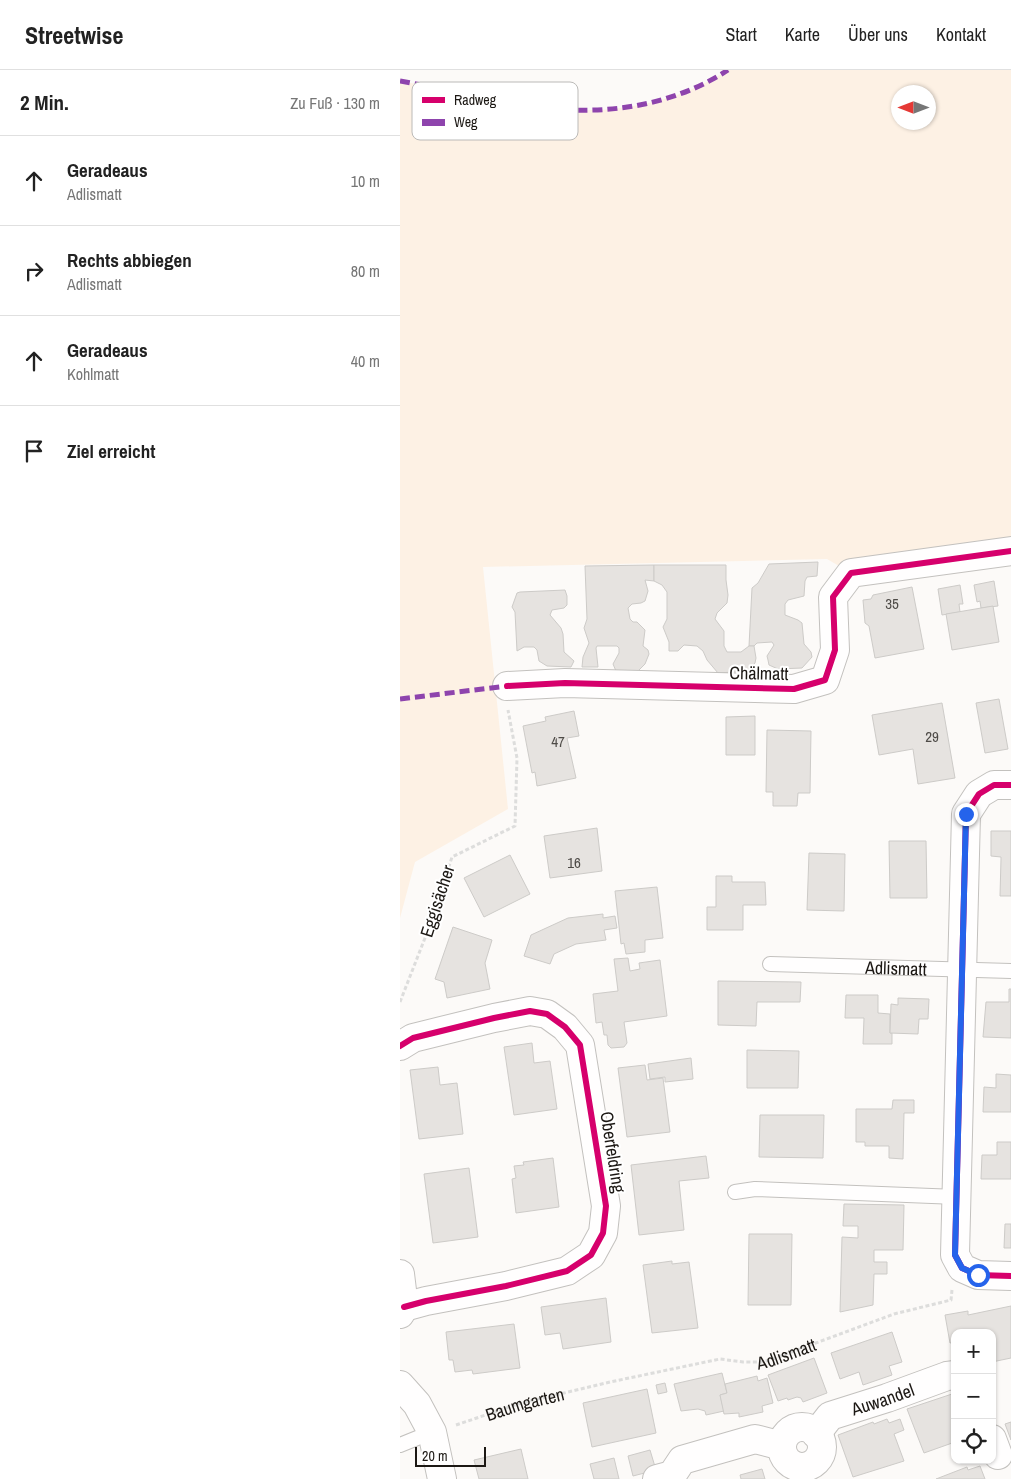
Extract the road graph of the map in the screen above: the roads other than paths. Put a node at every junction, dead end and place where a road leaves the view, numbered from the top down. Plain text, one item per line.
1 (1011, 551) edge
2 (507, 686) road end
3 (1011, 785) edge
4 (770, 964) dead end
5 (962, 970) junction
6 (1011, 971) edge
7 (400, 1046) edge
8 (735, 1192) dead end
9 (957, 1197) junction
10 (400, 1274) edge
11 (1011, 1276) edge
12 (402, 1310) edge
13 (951, 1376) edge
14 (400, 1385) edge
15 (441, 1429) junction
16 (816, 1434) junction
17 (400, 1445) edge
18 (782, 1446) junction
19 (810, 1473) edge
20 (442, 1479) edge
21 (657, 1479) edge

1 - 2 street, Chälmatt
3 - 5 street
4 - 5 lane, Adlismatt
5 - 6 lane, Adlismatt
5 - 9 street
7 - 12 street, Oberfeldring
8 - 9 lane
9 - 11 street
10 - 12 street, Oberfeldring
13 - 16 street, Auwandel
14 - 15 street
15 - 17 lane
15 - 20 street
16 - 18 street
16 - 19 street
18 - 19 street
18 - 21 street

